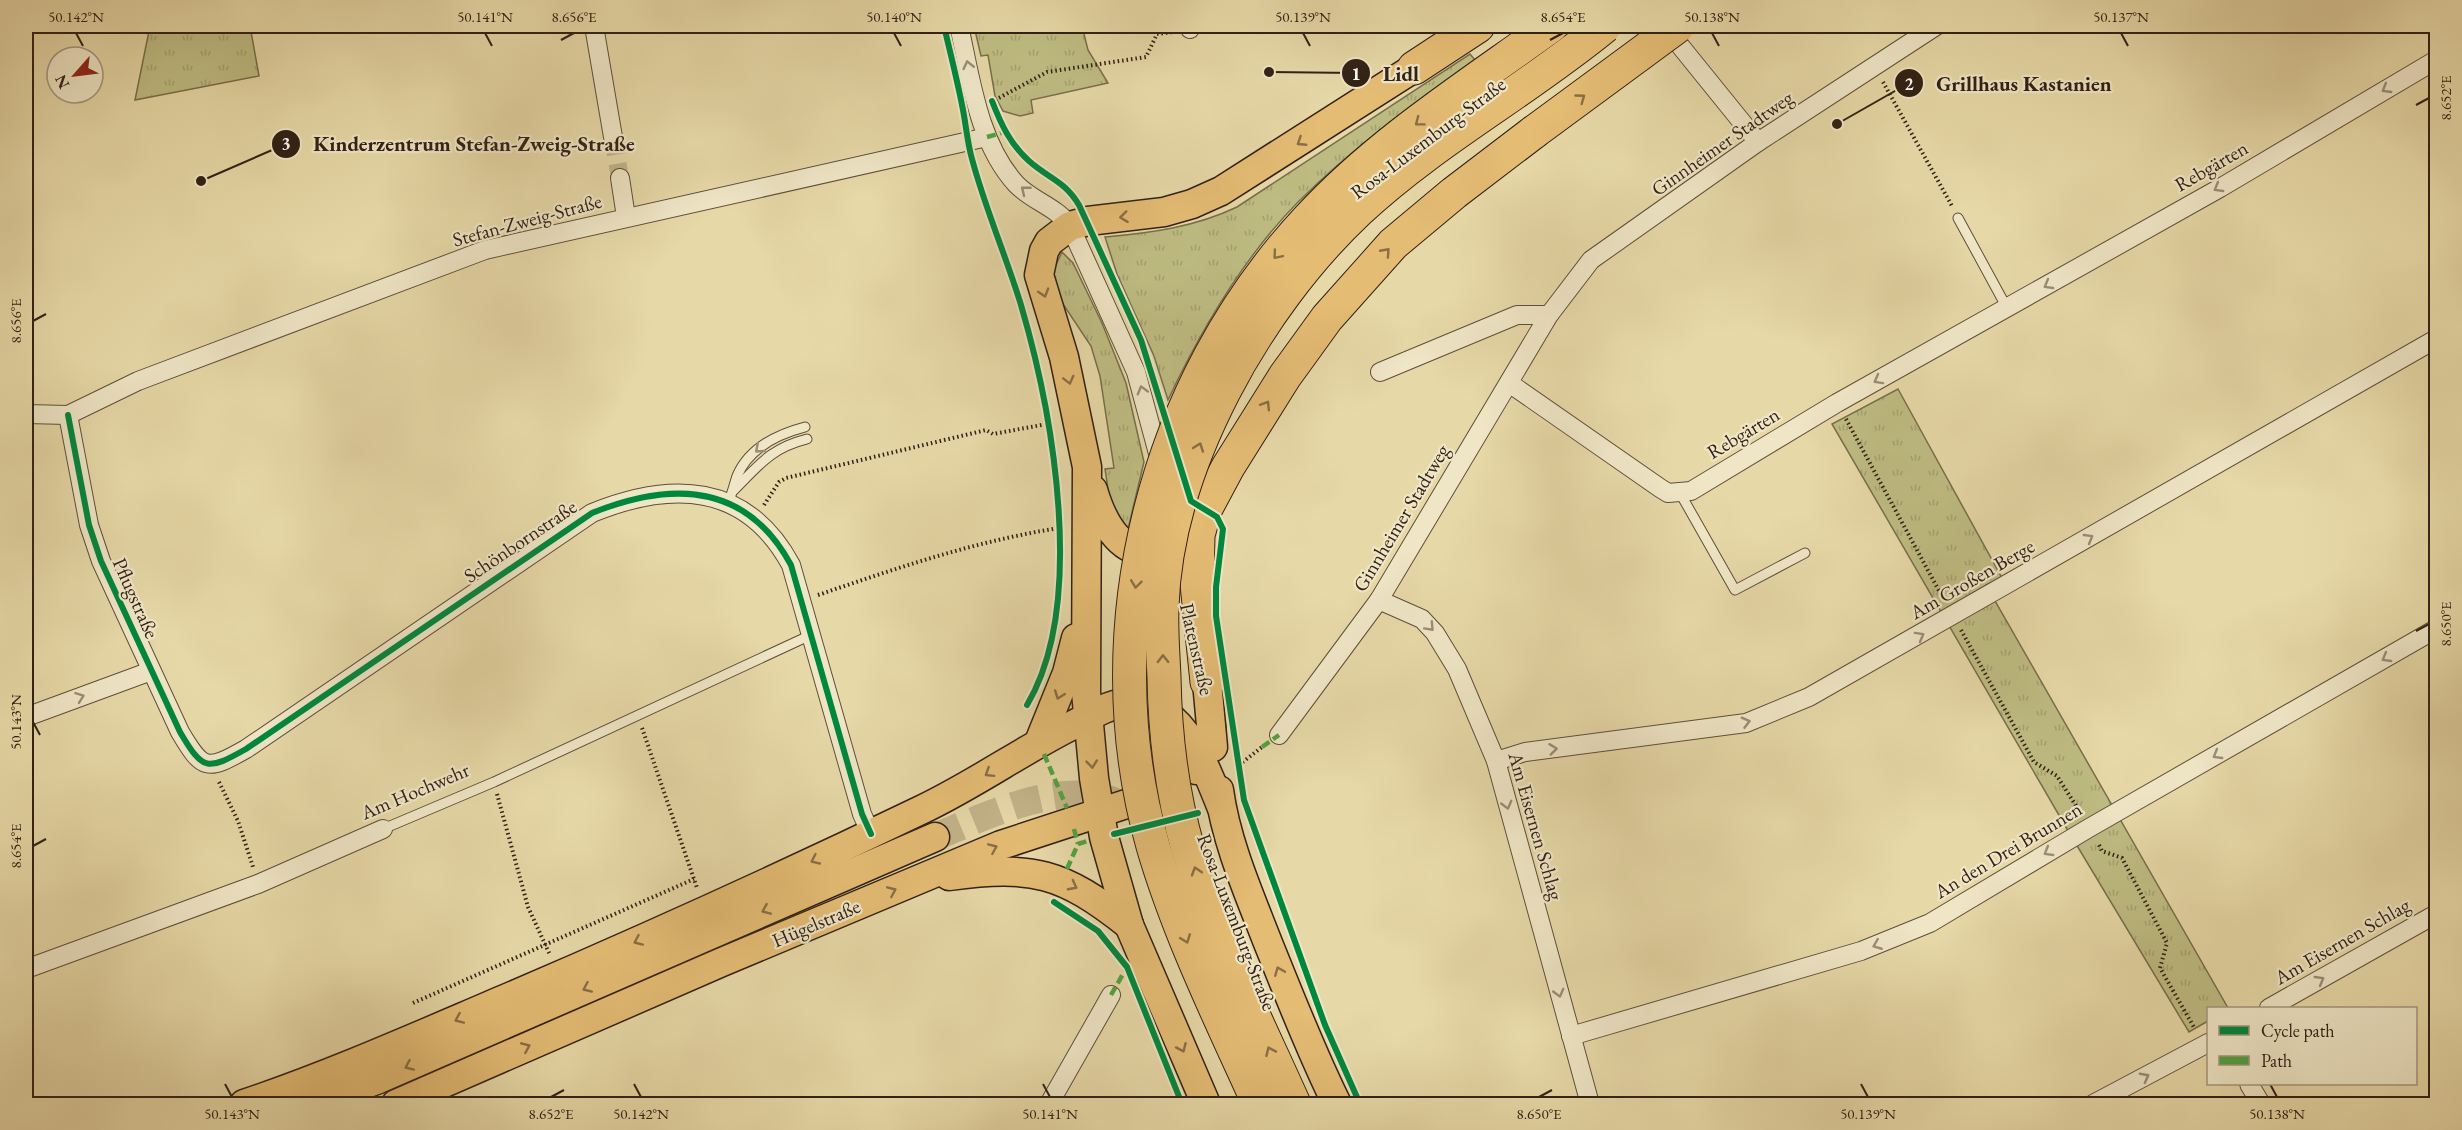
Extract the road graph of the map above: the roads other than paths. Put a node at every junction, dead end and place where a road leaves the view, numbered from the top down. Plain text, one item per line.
1 (594, 26) edge
2 (959, 26) edge
3 (1551, 26) edge
4 (1605, 26) edge
5 (1664, 26) edge
6 (1678, 26) edge
7 (1936, 26) edge
8 (1472, 29) edge
9 (2436, 60) edge
10 (1414, 68) joint
11 (613, 137) tunnel mouth
12 (987, 137) junction
13 (1758, 142) junction
14 (620, 178) tunnel mouth
15 (626, 217) junction
16 (1958, 218) road end
17 (1070, 226) junction
18 (2007, 308) junction
19 (1549, 315) junction
20 (2436, 339) edge
21 (1380, 372) dead end
22 (1509, 383) junction
23 (26, 414) edge
24 (68, 415) junction
25 (805, 427) dead end
26 (807, 439) dead end
27 (1087, 467) junction
28 (1680, 493) junction
29 (730, 497) junction
30 (1187, 542) junction
31 (1804, 553) dead end
32 (1086, 598) junction
33 (1379, 600) junction
34 (2436, 629) edge
35 (813, 634) junction
36 (152, 671) junction
37 (1207, 682) joint
38 (26, 717) edge
39 (1087, 717) junction
40 (1211, 728) junction
41 (1279, 735) dead end
42 (1039, 742) junction
43 (1201, 760) junction
44 (1496, 761) junction
45 (216, 764) joint
46 (1221, 807) junction
47 (1099, 811) junction
48 (383, 829) joint
49 (871, 834) junction
50 (936, 837) tunnel mouth
51 (920, 879) junction
52 (2436, 914) edge
53 (1128, 925) junction
54 (26, 969) edge
55 (1111, 995) dead end
56 (2271, 1007) edge
57 (1571, 1036) junction
58 (2207, 1044) edge
59 (2250, 1085) edge
60 (244, 1104) edge
61 (312, 1104) edge
62 (396, 1104) edge
63 (1049, 1104) edge
64 (1206, 1104) edge
65 (1259, 1104) edge
66 (1294, 1104) edge
67 (1336, 1104) edge
68 (1590, 1104) edge
69 (2093, 1104) edge
70 (2261, 1104) edge

1 - 11 street
12 -> 2 street
3 -> 65 highway, Rosa-Luxemburg-Straße, bridge
66 -> 4 highway, Rosa-Luxemburg-Straße, bridge
5 - 13 street
30 -> 6 highway, bridge
7 - 13 street, Ginnheimer Stadtweg
8 - 10 highway
9 -> 18 street, Rebgärten
10 -> 17 main road
12 - 15 street, Stefan-Zweig-Straße
17 -> 12 street
13 - 19 street, Ginnheimer Stadtweg
14 - 15 street
15 - 24 street, Stefan-Zweig-Straße
16 - 18 lane
17 -> 27 main road
30 -> 17 street
18 -> 28 street, Rebgärten
19 - 21 street
19 - 22 street, Ginnheimer Stadtweg
44 -> 20 street, Am Großen Berge
22 - 28 street
22 - 33 street, Ginnheimer Stadtweg
23 - 24 street, Stefan-Zweig-Straße
24 - 36 street, Pflugstraße
25 -> 29 lane
26 - 29 lane
27 - 30 main road
27 - 32 main road
28 - 31 lane
29 - 35 street, Schönbornstraße
29 - 45 street, Schönbornstraße
30 - 37 highway
32 - 39 main road
32 -> 42 main road
33 - 41 street, Ginnheimer Stadtweg
33 -> 44 street, Am Eisernen Schlag
34 -> 57 street, An den Drei Brunnen
35 - 48 lane, Am Hochwehr
35 - 49 street, Schönbornstraße
38 -> 36 street
36 - 45 street, Pflugstraße
37 - 40 main road, Platenstraße
39 - 42 main road
39 - 43 main road
39 -> 47 main road
40 - 43 main road, Hügelstraße
40 - 46 main road, Platenstraße
42 -> 49 main road
43 - 46 main road
43 - 47 main road, Hügelstraße
44 -> 57 street, Am Eisernen Schlag
67 -> 46 main road, Platenstraße
51 -> 47 main road, Hügelstraße
47 - 53 main road
48 - 54 street, Am Hochwehr
49 -> 60 main road
50 -> 61 main road
51 -> 53 main road
62 -> 51 main road, Hügelstraße
56 -> 52 street, Am Eisernen Schlag
53 -> 64 main road
55 - 63 street
57 - 68 street, Am Eisernen Schlag
69 -> 58 street
59 - 70 street

